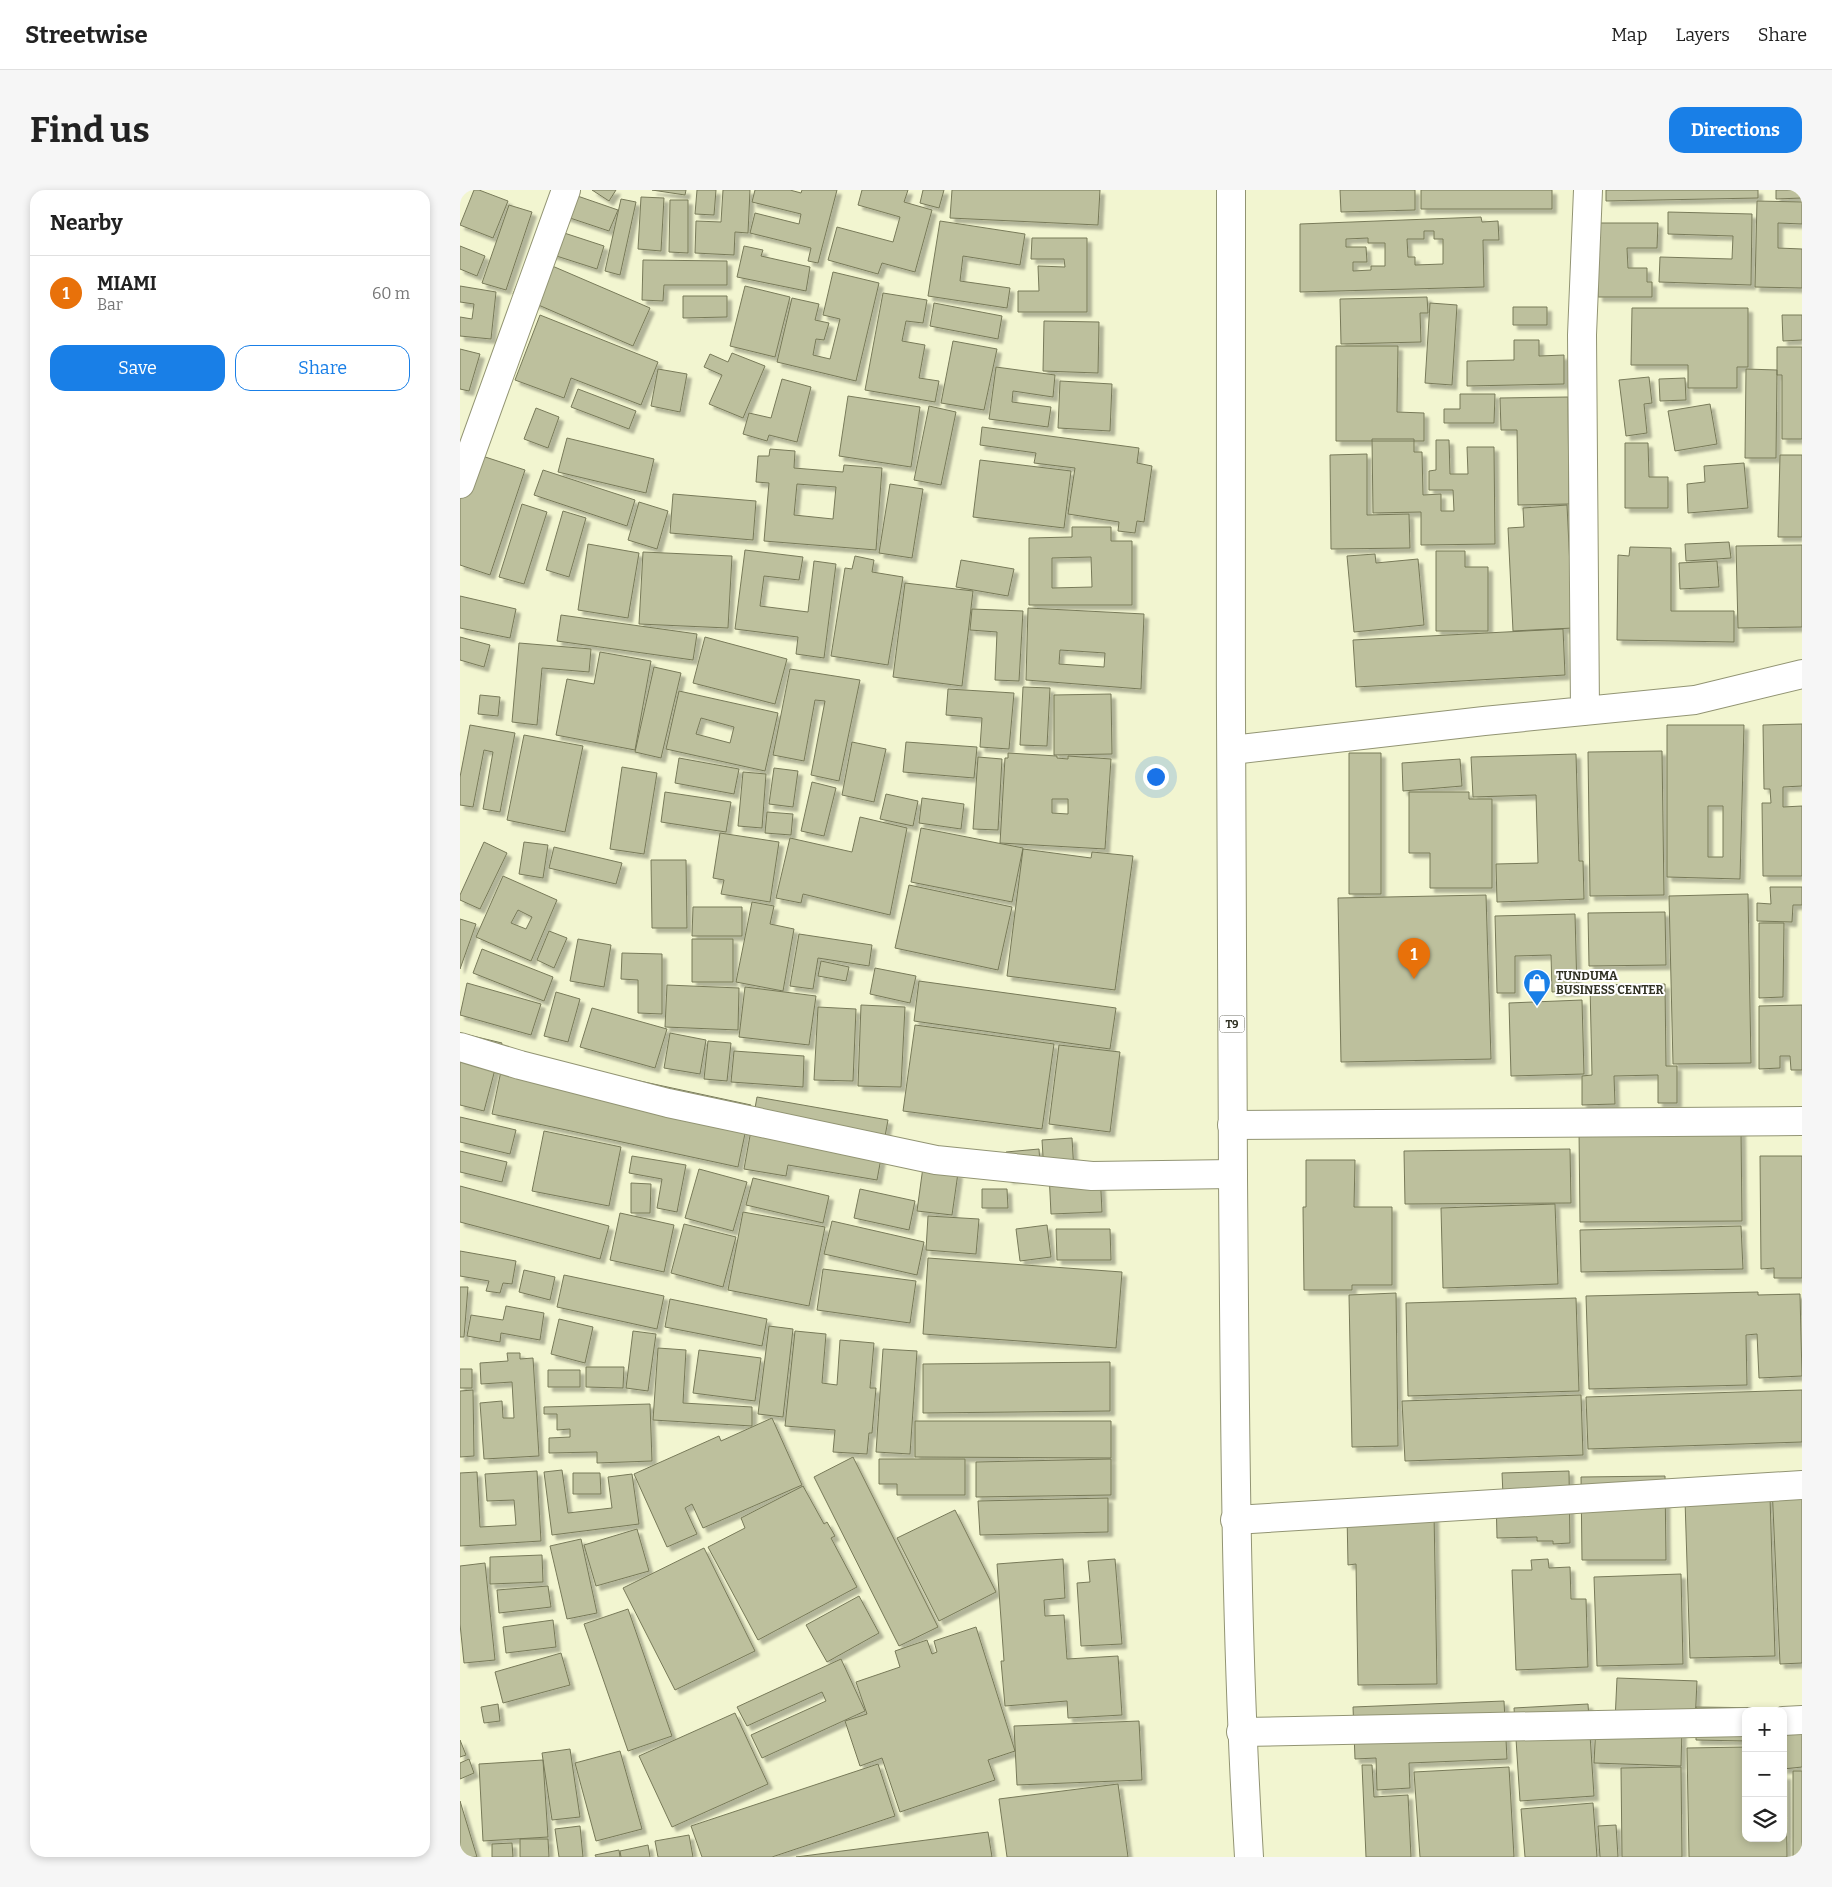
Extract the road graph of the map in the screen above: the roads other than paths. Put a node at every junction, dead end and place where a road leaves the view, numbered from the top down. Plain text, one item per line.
1 (566, 190) edge
2 (1231, 190) edge
3 (1588, 190) edge
4 (460, 484) edge
5 (1802, 674) edge
6 (1585, 712) junction
7 (1232, 750) junction
8 (460, 1047) edge
9 (1802, 1121) edge
10 (1232, 1126) junction
11 (1233, 1174) junction
12 (1802, 1485) edge
13 (1235, 1520) junction
14 (1802, 1720) edge
15 (1787, 1721) edge
16 (1742, 1722) edge
17 (1241, 1732) junction
18 (1249, 1857) edge

1 - 4 main road
2 - 7 main road, T9
3 - 6 main road
5 - 6 main road
6 - 7 main road
7 - 10 main road, T9
8 - 11 main road
9 - 10 main road
10 - 11 main road, T9
11 - 13 main road, T9
12 - 13 main road
13 - 17 main road, T9
14 - 15 main road
16 - 17 main road
17 - 18 main road, T9

